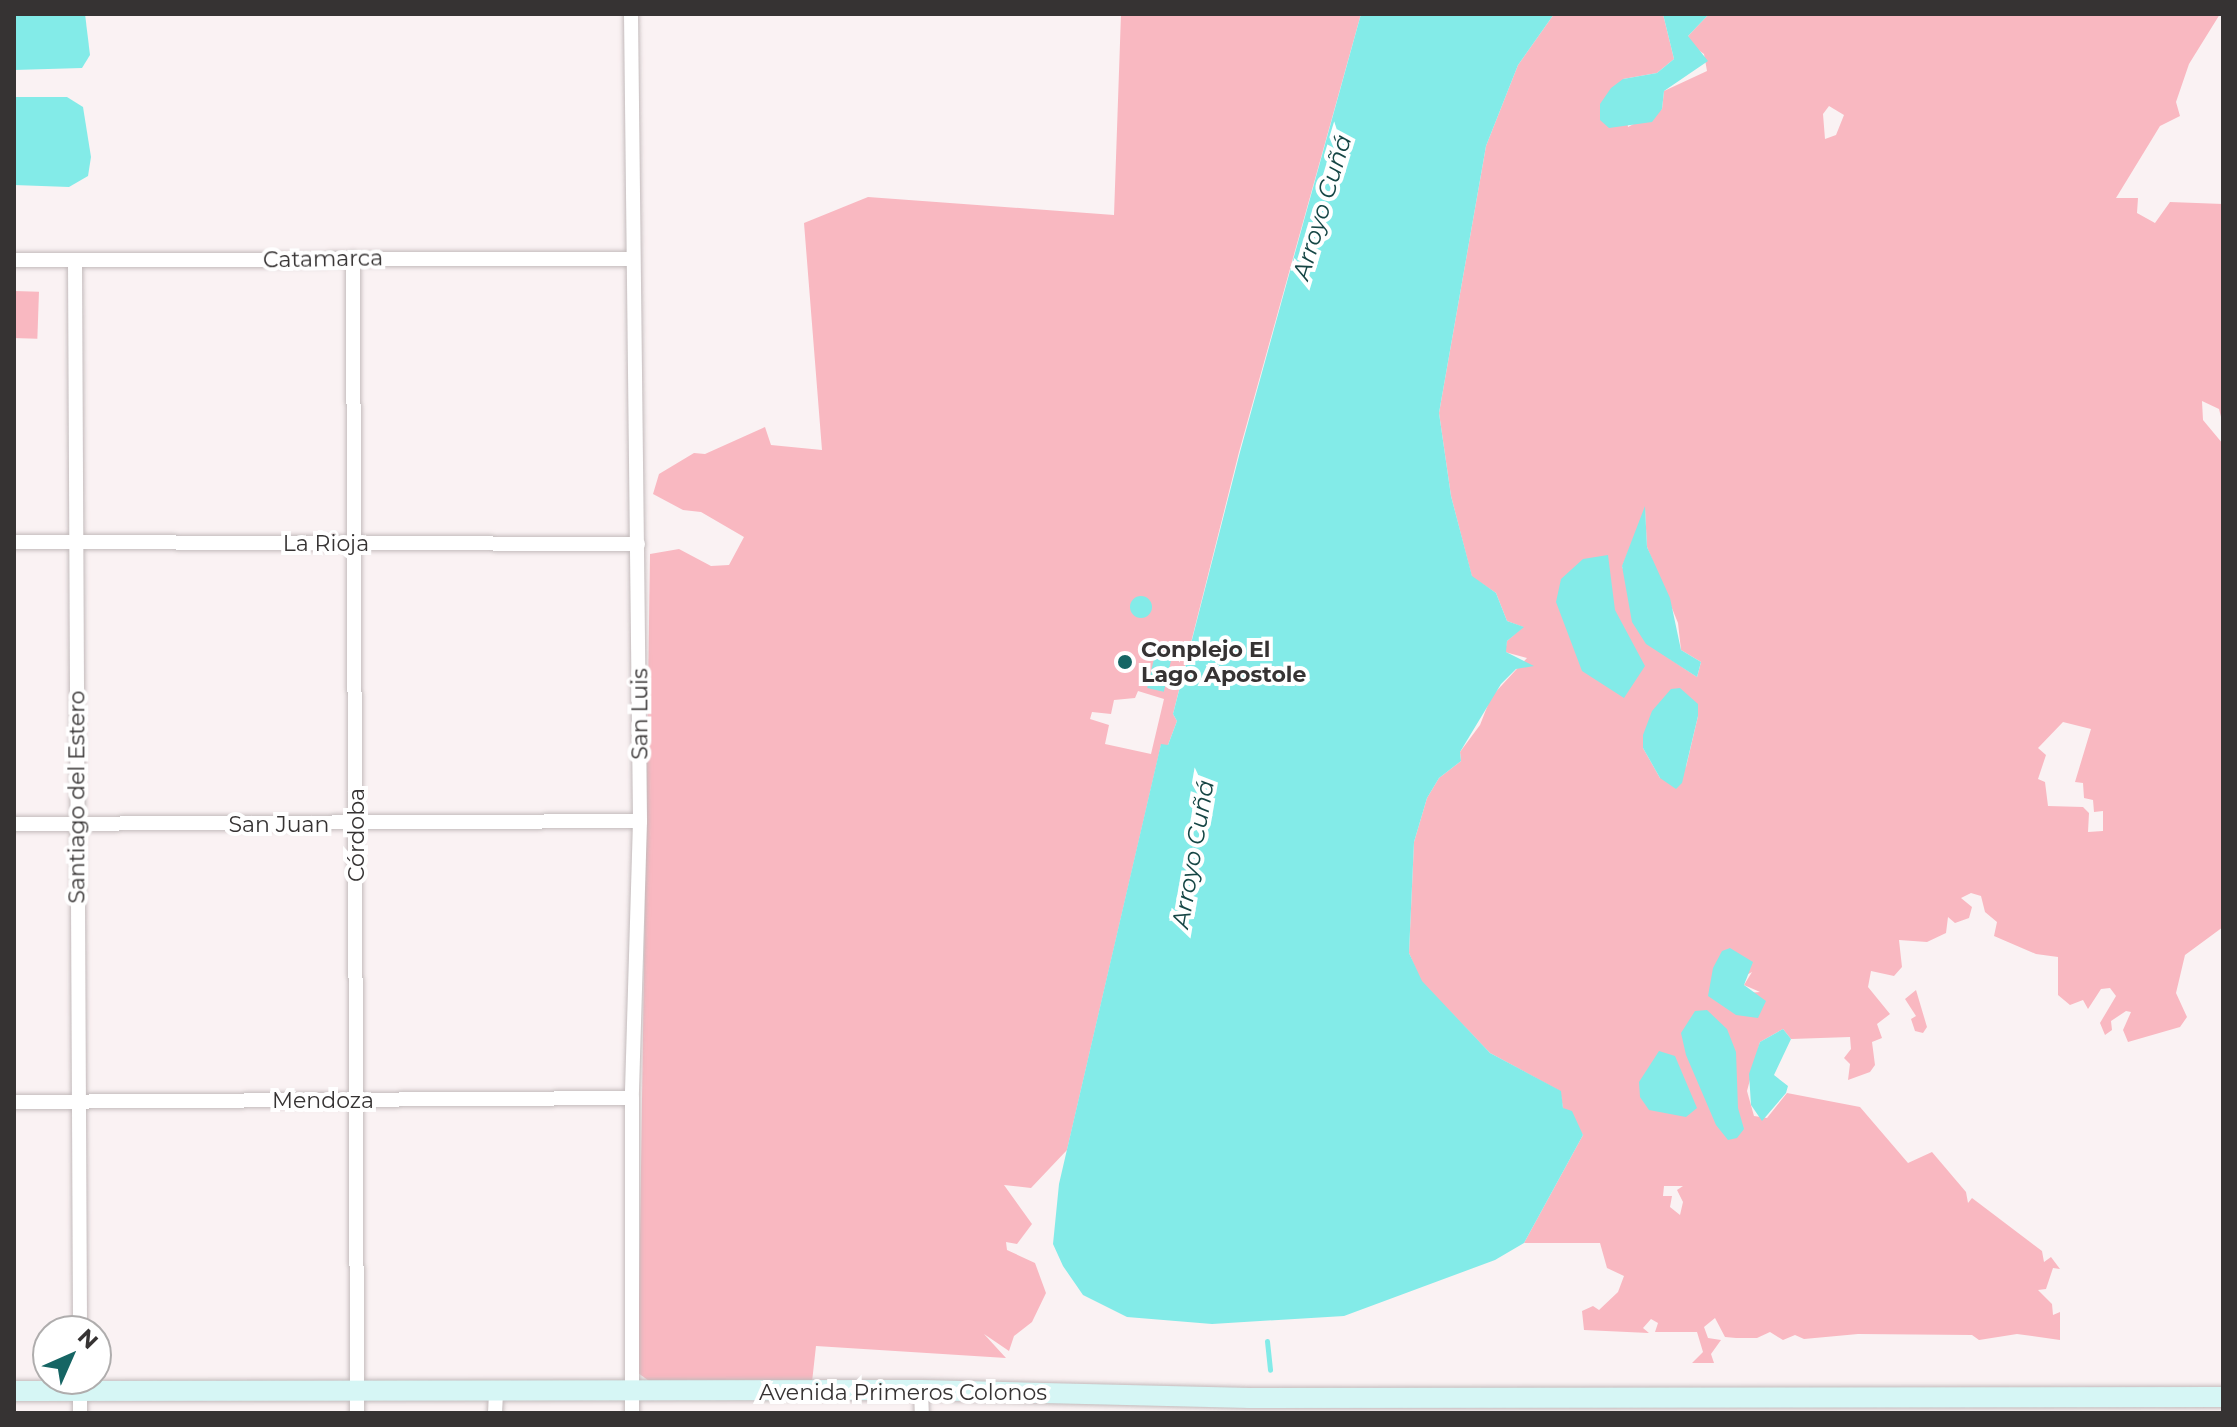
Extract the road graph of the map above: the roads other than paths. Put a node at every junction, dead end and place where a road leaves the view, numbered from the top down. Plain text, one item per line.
1 (631, 14) edge
2 (353, 258) junction
3 (632, 259) junction
4 (14, 260) edge
5 (75, 263) junction
6 (14, 542) edge
7 (77, 543) junction
8 (355, 544) junction
9 (638, 544) junction
10 (640, 821) junction
11 (14, 824) edge
12 (78, 825) junction
13 (357, 825) junction
14 (632, 1098) junction
15 (358, 1101) junction
16 (14, 1102) edge
17 (76, 1102) junction
18 (80, 1315) edge
19 (112, 1387) edge
20 (921, 1390) junction
21 (357, 1392) junction
22 (2223, 1397) edge
23 (632, 1403) edge
24 (496, 1404) edge
25 (1250, 1406) edge
26 (357, 1413) edge
27 (922, 1413) edge

1 - 3 street, San Luis
2 - 3 street, Catamarca
2 - 5 street, Catamarca
2 - 8 street, Córdoba
3 - 9 street, San Luis
4 - 5 street, Catamarca
5 - 7 street, Santiago del Estero
6 - 7 street, La Rioja
7 - 8 street, La Rioja
7 - 12 street, Santiago del Estero
8 - 9 street, La Rioja
8 - 13 street, Córdoba
9 - 10 street, San Luis
10 - 13 street, San Juan
10 - 14 street, San Luis
11 - 12 street, San Juan
12 - 13 street, San Juan
12 - 17 street, Santiago del Estero
13 - 15 street, Córdoba
14 - 15 street, Mendoza
14 - 23 street, San Luis
15 - 17 street, Mendoza
15 - 21 street, Córdoba
16 - 17 street, Mendoza
17 - 18 street, Santiago del Estero
19 - 21 street, Avenida Primeros Colonos
20 - 23 street, Avenida Primeros Colonos
20 - 25 street, Avenida Primeros Colonos
20 - 27 street
21 - 24 street, Avenida Primeros Colonos
21 - 26 street, Córdoba
22 - 25 street, Avenida Primeros Colonos
23 - 24 street, Avenida Primeros Colonos

